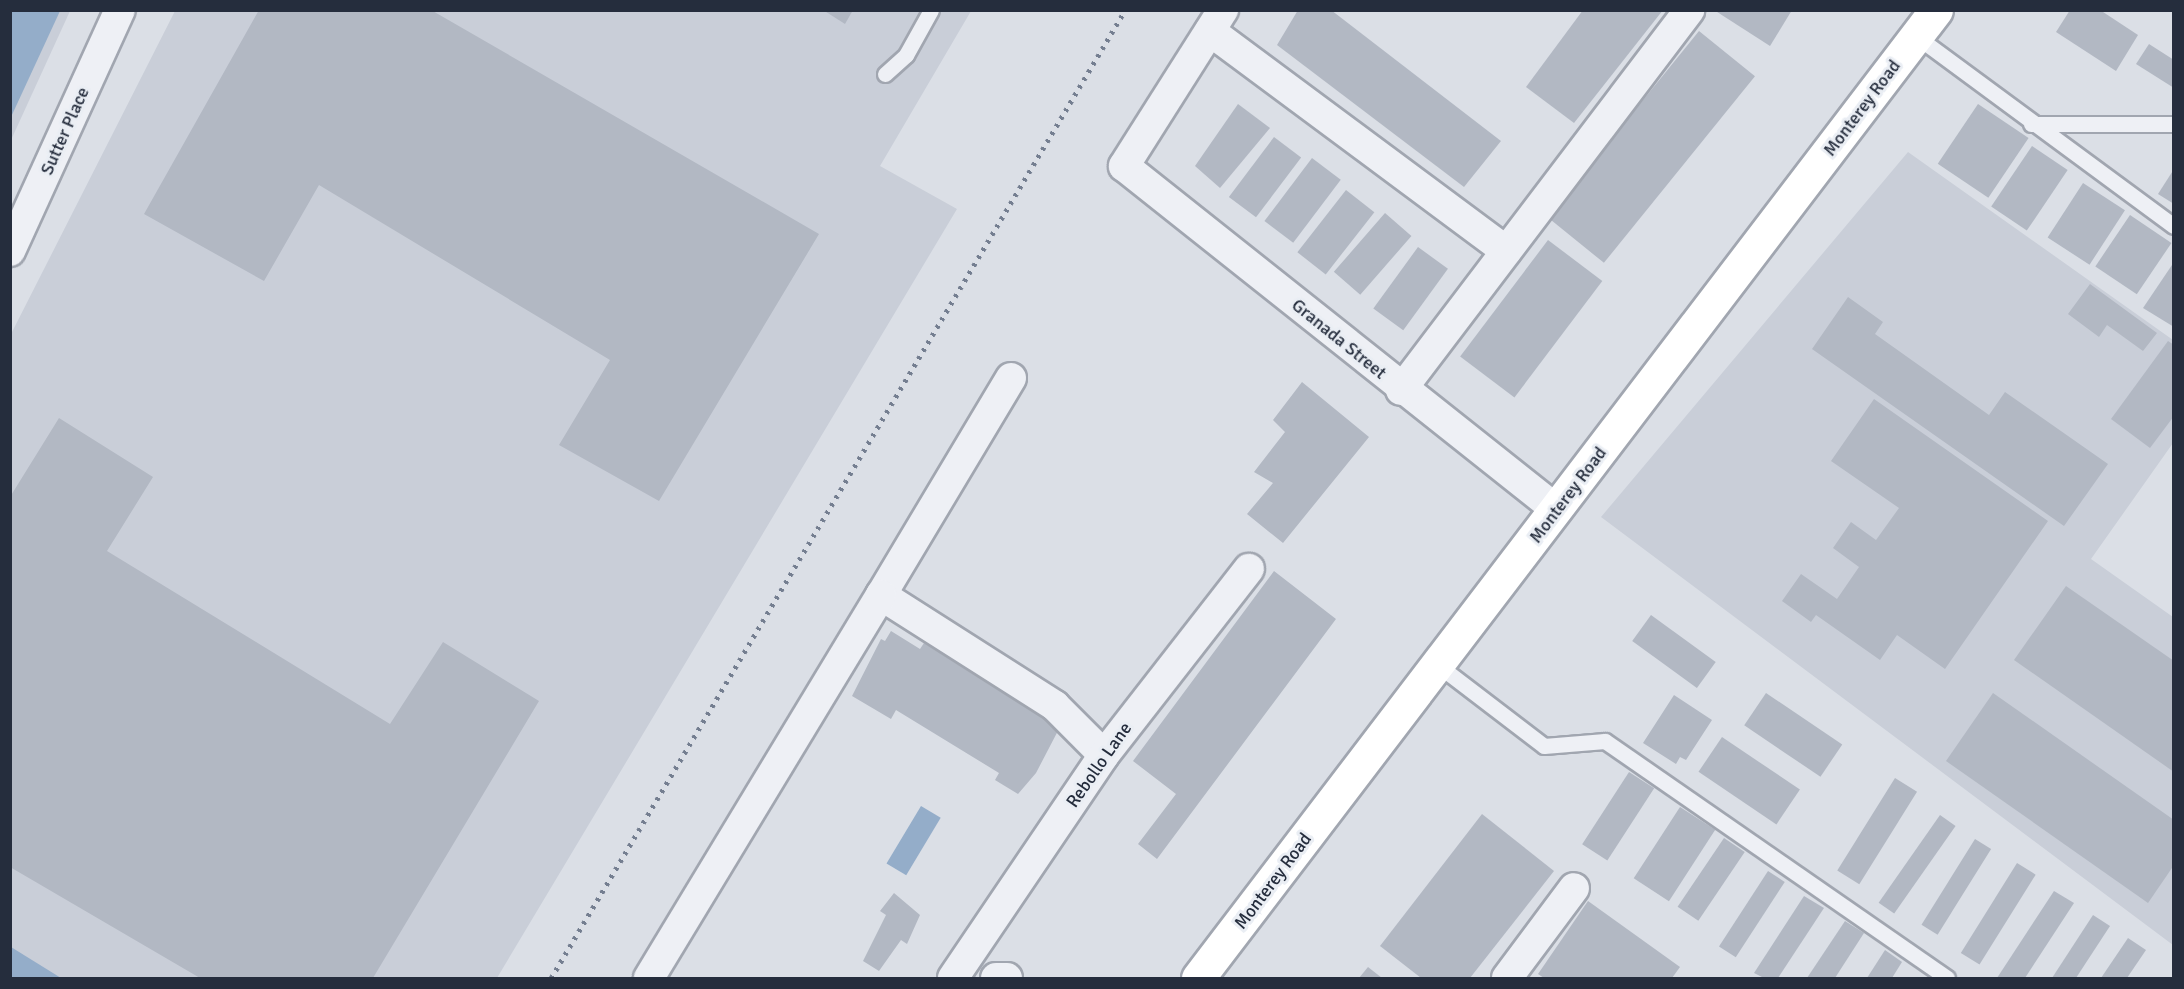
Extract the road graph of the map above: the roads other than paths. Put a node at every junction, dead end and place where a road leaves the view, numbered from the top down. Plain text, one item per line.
1 (120, 10) edge
2 (931, 10) edge
3 (1689, 10) edge
4 (1936, 10) edge
5 (1217, 21) edge
6 (1916, 36) junction
7 (885, 74) dead end
8 (2031, 124) junction
9 (2174, 124) edge
10 (2174, 226) edge
11 (10, 251) edge
12 (1506, 251) junction
13 (1011, 378) dead end
14 (1401, 390) junction
15 (1557, 510) junction
16 (1249, 569) dead end
17 (880, 595) junction
18 (1438, 665) junction
19 (1104, 755) junction
20 (1574, 888) dead end
21 (962, 976) edge
22 (649, 978) edge
23 (996, 978) edge
24 (1007, 978) edge
25 (1198, 978) edge
26 (1507, 978) edge
27 (1947, 978) edge

1 - 11 street, Sutter Place
2 - 7 lane
3 - 12 street
4 - 6 main road, Monterey Road
5 - 12 street
5 - 14 street, Granada Street
6 - 8 lane
6 - 15 main road, Monterey Road
8 - 9 lane
8 - 10 lane
12 - 14 street
13 - 17 street
14 - 15 street, Granada Street
15 - 18 main road, Monterey Road
16 - 19 street, Rebollo Lane
17 - 19 street
17 - 22 street
18 - 25 main road, Monterey Road
18 - 27 lane
19 - 21 street, Rebollo Lane
20 - 26 street
23 - 24 street

